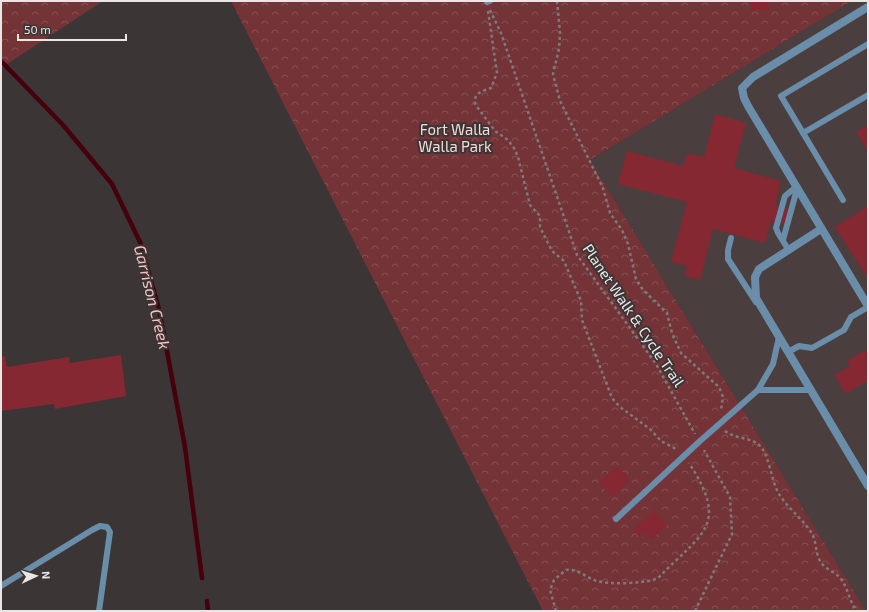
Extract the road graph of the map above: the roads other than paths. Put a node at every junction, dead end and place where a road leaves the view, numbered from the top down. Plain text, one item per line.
1 (868, 7) edge
2 (868, 44) edge
3 (868, 95) edge
4 (803, 133) junction
5 (796, 188) junction
6 (843, 200) dead end
7 (821, 229) junction
8 (730, 238) dead end
9 (783, 240) junction
10 (788, 249) junction
11 (868, 306) edge
12 (760, 308) junction
13 (779, 337) junction
14 (788, 352) junction
15 (758, 390) junction
16 (810, 390) junction
17 (868, 486) edge
18 (616, 519) dead end
19 (1, 586) edge
20 (100, 611) edge

1 - 5 street
2 - 4 lane
3 - 4 lane
4 - 6 lane
5 - 7 street
5 - 9 lane
5 - 9 lane
7 - 10 street
7 - 11 street
8 - 12 lane
9 - 10 lane
10 - 12 street
11 - 14 lane
12 - 13 street
13 - 14 street
13 - 15 lane
14 - 16 street
15 - 16 lane
15 - 18 lane
16 - 17 street
19 - 20 lane

